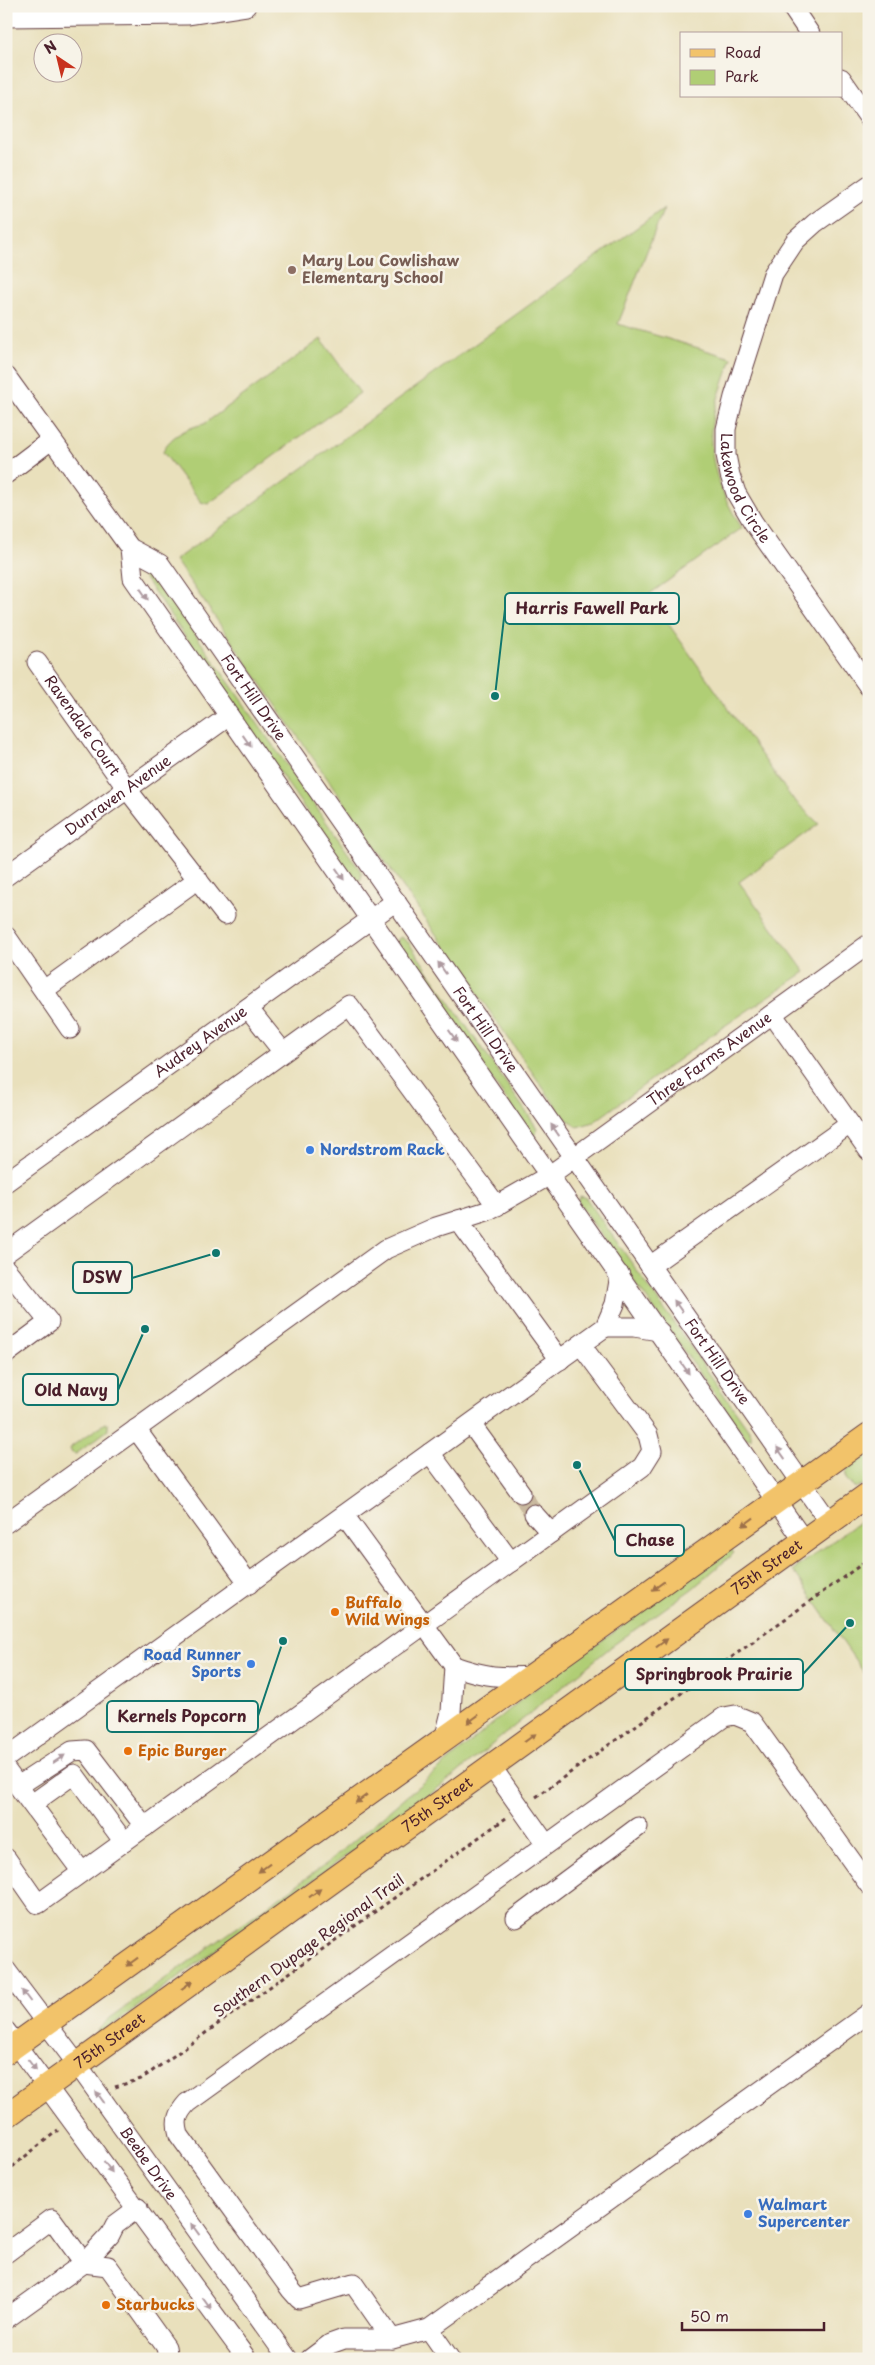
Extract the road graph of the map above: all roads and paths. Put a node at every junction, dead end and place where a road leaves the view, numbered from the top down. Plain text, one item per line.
1 (246, 6) edge
2 (792, 6) edge
3 (6, 17) edge
4 (809, 32) edge
5 (842, 79) edge
6 (869, 118) edge
7 (869, 185) edge
8 (6, 376) edge
9 (51, 440) junction
10 (6, 474) edge
11 (130, 548) junction
12 (37, 662) dead end
13 (869, 687) edge
14 (229, 716) junction
15 (127, 789) junction
16 (6, 876) edge
17 (198, 880) junction
18 (396, 901) junction
19 (225, 914) dead end
20 (371, 919) junction
21 (6, 936) edge
22 (869, 944) edge
23 (44, 990) junction
24 (248, 1008) junction
25 (773, 1015) junction
26 (70, 1029) dead end
27 (284, 1052) junction
28 (850, 1124) junction
29 (869, 1151) edge
30 (575, 1157) junction
31 (550, 1175) junction
32 (6, 1182) edge
33 (497, 1206) junction
34 (458, 1220) junction
35 (6, 1253) edge
36 (650, 1266) junction
37 (6, 1269) edge
38 (620, 1275) junction
39 (605, 1327) junction
40 (659, 1331) junction
41 (582, 1344) junction
42 (6, 1354) edge
43 (560, 1360) junction
44 (471, 1424) junction
45 (136, 1429) junction
46 (869, 1435) edge
47 (430, 1453) junction
48 (802, 1483) junction
49 (521, 1493) tunnel mouth
50 (869, 1494) edge
51 (777, 1501) junction
52 (534, 1514) tunnel mouth
53 (344, 1515) junction
54 (829, 1522) junction
55 (6, 1524) edge
56 (551, 1533) junction
57 (804, 1541) junction
58 (869, 1559) edge
59 (511, 1562) junction
60 (249, 1584) junction
61 (424, 1625) junction
62 (454, 1666) junction
63 (533, 1676) junction
64 (444, 1740) junction
65 (6, 1758) edge
66 (491, 1766) junction
67 (6, 1770) edge
68 (18, 1786) junction
69 (532, 1800) dead end
70 (32, 1804) junction
71 (510, 1815) dead end
72 (145, 1827) junction
73 (638, 1827) dead end
74 (124, 1842) junction
75 (546, 1844) junction
76 (6, 1858) edge
77 (82, 1872) junction
78 (869, 1886) edge
79 (516, 1918) dead end
80 (6, 1970) edge
81 (869, 2013) edge
82 (47, 2023) junction
83 (10, 2043) edge
84 (77, 2064) junction
85 (48, 2086) junction
86 (116, 2087) dead end
87 (6, 2116) edge
88 (52, 2134) dead end
89 (6, 2172) edge
90 (138, 2208) junction
91 (6, 2253) edge
92 (84, 2263) junction
93 (6, 2319) edge
94 (429, 2328) junction
95 (392, 2339) junction
96 (168, 2359) edge
97 (247, 2359) edge
98 (288, 2359) edge
99 (310, 2359) edge
100 (450, 2359) edge

1 - 3 street
2 - 4 street
5 - 6 street
7 - 13 street, Lakewood Circle
8 - 9 street, Fort Hill Drive
9 - 10 street
9 - 11 street, Fort Hill Drive
11 -> 14 street, Fort Hill Drive
11 - 18 street, Fort Hill Drive
12 - 15 street, Ravendale Court
14 - 15 street, Dunraven Avenue
14 -> 20 street, Fort Hill Drive
15 - 16 street, Dunraven Avenue
15 - 17 street, Ravendale Court
17 - 19 street, Ravendale Court
17 - 23 street
18 - 20 street, Audrey Avenue
30 -> 18 street, Fort Hill Drive
20 - 24 street, Audrey Avenue
20 -> 31 street, Fort Hill Drive
21 - 23 street
22 - 25 street, Three Farms Avenue
23 - 26 street
24 - 27 street
24 - 32 street, Audrey Avenue
25 - 28 street
25 - 30 street, Three Farms Avenue
27 - 33 street
27 - 35 street
28 - 29 street
28 - 36 street
30 - 31 street, Three Farms Avenue
30 - 36 street, Fort Hill Drive
31 - 33 street, Three Farms Avenue
31 - 38 street, Fort Hill Drive
33 - 34 street, Three Farms Avenue
34 - 43 street
34 - 45 street, Three Farms Avenue
48 -> 36 street, Fort Hill Drive
37 - 42 street
38 - 39 street
38 - 40 street, Fort Hill Drive
39 - 40 street
39 - 41 street
40 -> 51 street, Fort Hill Drive
41 - 43 street
41 - 56 street
43 - 44 street
44 - 47 street
44 - 49 street
45 - 55 street, Three Farms Avenue
45 - 60 street
46 - 48 main road
47 - 53 street
47 - 59 street
48 - 51 main road
48 - 54 street, Fort Hill Drive
50 - 54 main road, 75th Street
51 - 57 street, Fort Hill Drive
51 -> 63 main road
52 - 56 street
53 - 60 street
53 - 61 street
54 - 57 main road, 75th Street
56 - 59 street
66 -> 57 main road, 75th Street
58 - 69 path
59 - 61 street
60 - 65 street
61 - 62 street
61 - 72 street
62 - 63 street
62 - 64 street
63 -> 64 main road
64 -> 82 main road
66 - 75 street
84 -> 66 main road, 75th Street
67 - 68 street
68 - 70 street
68 -> 72 street
70 - 74 street
70 - 77 street
71 - 86 path, Southern Dupage Regional Trail
72 - 74 street
73 - 79 street
74 - 77 street
75 - 78 street
75 - 95 street
76 - 77 street
82 -> 80 street, Beebe Drive
81 - 94 street
82 - 83 main road
82 - 84 street, Beebe Drive
83 -> 85 street
84 - 85 main road, 75th Street
98 -> 84 street, Beebe Drive
85 - 87 main road, 75th Street
85 -> 90 street
88 - 89 path
90 - 92 street
90 -> 97 street
91 - 92 street
92 - 93 street
92 - 96 street
94 - 95 street
94 - 100 street
95 - 99 street

